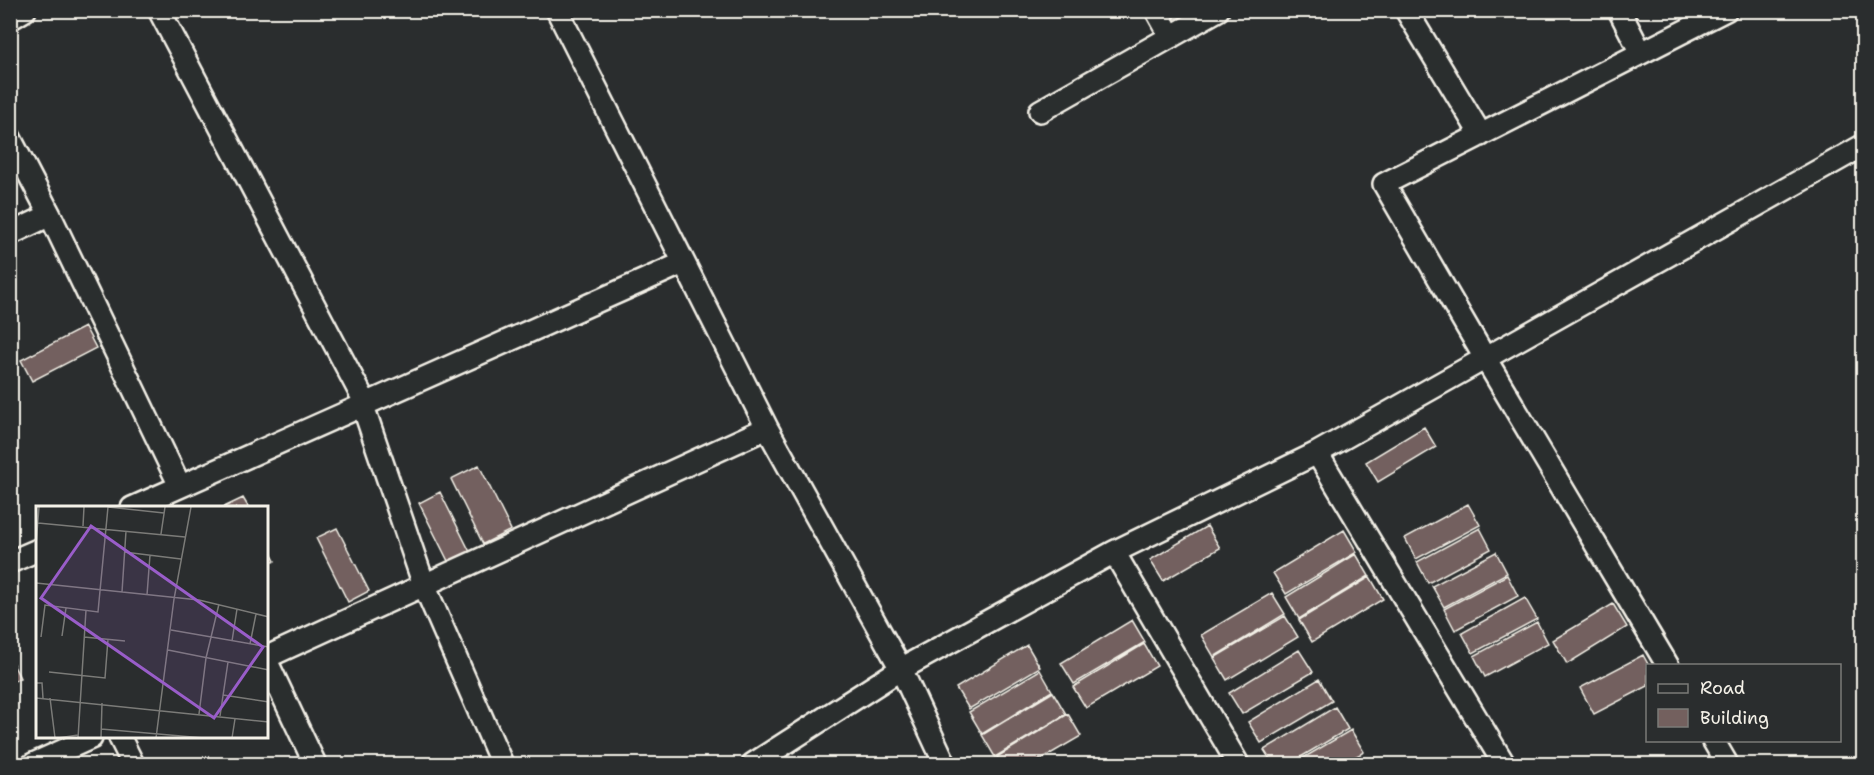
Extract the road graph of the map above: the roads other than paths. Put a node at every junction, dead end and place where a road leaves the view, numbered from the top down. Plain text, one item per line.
1 (25, 10) edge
2 (159, 10) edge
3 (557, 10) edge
4 (1156, 10) edge
5 (1218, 10) edge
6 (1406, 10) edge
7 (1619, 10) edge
8 (1726, 10) edge
9 (10, 19) edge
10 (1171, 37) junction
11 (1641, 53) junction
12 (1040, 111) dead end
13 (1481, 135) junction
14 (10, 138) edge
15 (1863, 145) edge
16 (50, 215) junction
17 (10, 234) edge
18 (683, 263) junction
19 (1485, 358) junction
20 (366, 404) junction
21 (767, 428) junction
22 (1317, 453) junction
23 (180, 486) junction
24 (136, 506) edge
25 (36, 551) edge
26 (1114, 552) junction
27 (10, 562) edge
28 (424, 585) junction
29 (268, 657) edge
30 (268, 664) edge
31 (1667, 664) edge
32 (901, 669) junction
33 (89, 739) edge
34 (120, 739) edge
35 (1714, 742) edge
36 (1497, 762) edge
37 (33, 765) edge
38 (133, 765) edge
39 (315, 765) edge
40 (502, 765) edge
41 (753, 765) edge
42 (945, 765) edge
43 (1238, 765) edge
44 (1727, 765) edge

1 - 9 street
2 - 20 street
3 - 18 street
4 - 10 street
5 - 10 street
6 - 13 street
7 - 11 street
8 - 11 street
10 - 12 street
11 - 13 street
13 - 19 street
14 - 16 street
15 - 19 street
16 - 17 street
16 - 23 street
18 - 20 street
18 - 21 street
19 - 22 street
19 - 31 street
20 - 23 street
20 - 28 street
21 - 28 street
21 - 32 street
22 - 26 street
22 - 36 street
23 - 24 street
25 - 27 street
26 - 32 street
26 - 43 street
28 - 29 street
28 - 40 street
30 - 39 street
32 - 41 street
32 - 42 street
33 - 37 street
34 - 38 street
35 - 44 street

